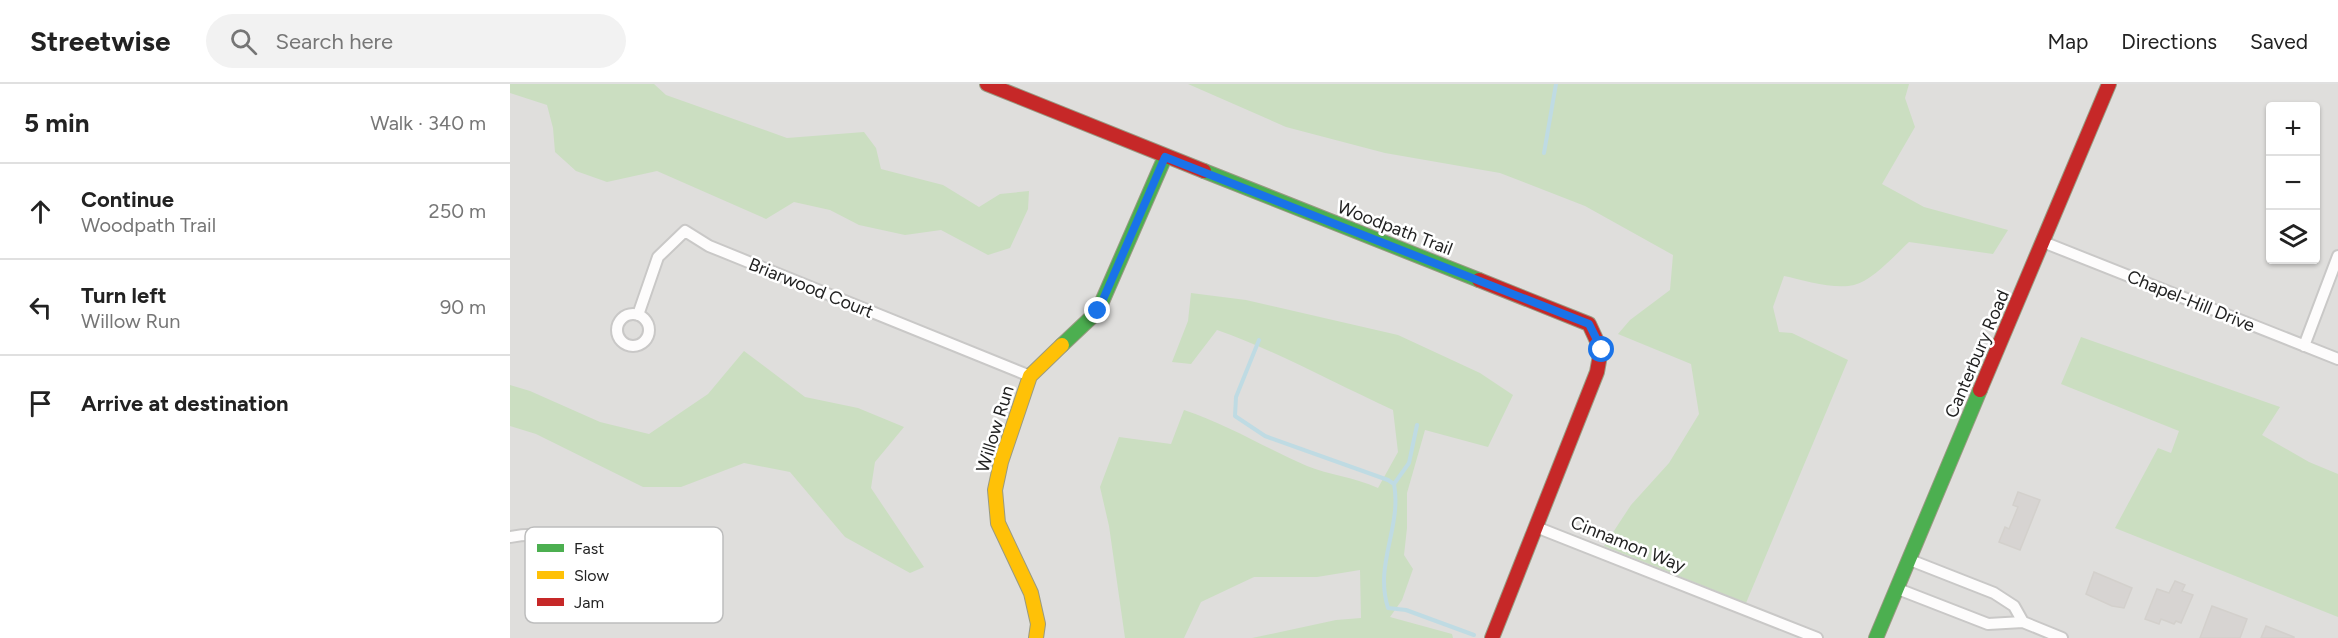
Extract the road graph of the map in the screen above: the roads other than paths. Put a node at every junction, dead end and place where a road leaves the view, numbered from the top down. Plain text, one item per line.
1 (987, 84) edge
2 (2109, 84) edge
3 (1165, 157) junction
4 (2043, 242) junction
5 (2338, 256) edge
6 (638, 315) dead end
7 (2304, 346) junction
8 (2338, 359) edge
9 (1030, 376) junction
10 (1536, 527) junction
11 (510, 537) edge
12 (525, 537) edge
13 (1910, 560) junction
14 (1898, 589) junction
15 (2023, 622) junction
16 (1036, 638) edge
17 (1492, 638) edge
18 (1817, 638) edge
19 (1876, 638) edge
20 (2062, 638) edge

1 - 3 street, Woodpath Trail
2 - 4 street, Canterbury Road
3 - 9 street, Willow Run
3 - 10 street, Woodpath Trail
4 - 7 street, Chapel-Hill Drive
4 - 13 street, Canterbury Road
5 - 7 street
6 - 9 street, Briarwood Court
7 - 8 street, Chapel-Hill Drive
9 - 16 street, Willow Run
10 - 17 street
10 - 18 street, Cinnamon Way
11 - 12 street
13 - 14 street, Canterbury Road
13 - 15 street
14 - 15 street
14 - 19 street, Canterbury Road
15 - 20 street

